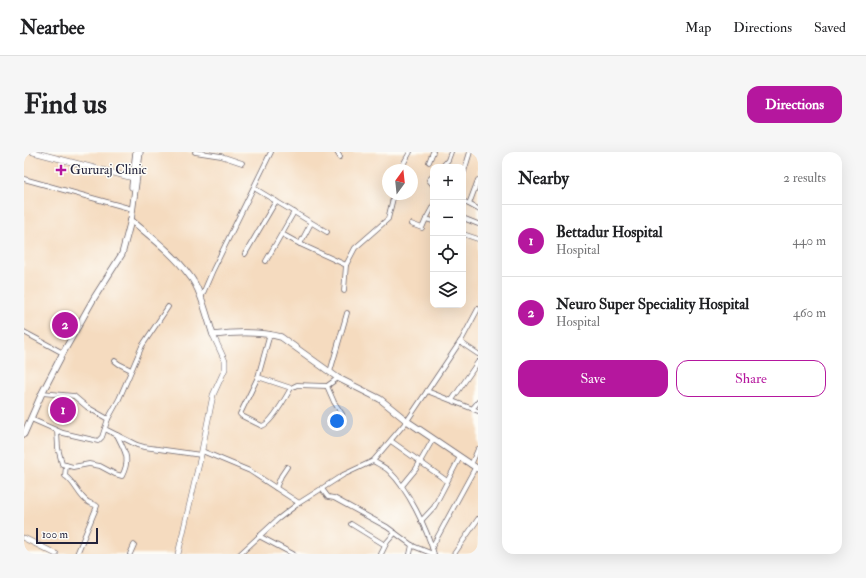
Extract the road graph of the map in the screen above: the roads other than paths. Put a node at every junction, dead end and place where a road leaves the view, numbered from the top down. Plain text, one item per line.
1 (33, 152) edge
2 (136, 152) edge
3 (140, 152) edge
4 (195, 152) edge
5 (271, 152) edge
6 (336, 152) edge
7 (410, 152) edge
8 (433, 152) edge
9 (451, 152) edge
10 (470, 152) edge
11 (340, 157) dead end
12 (429, 162) dead end
13 (242, 163) dead end
14 (403, 164) edge
15 (445, 164) edge
16 (466, 165) edge
17 (133, 178) junction
18 (24, 179) edge
19 (478, 180) edge
20 (254, 188) junction
21 (393, 200) edge
22 (276, 201) junction
23 (466, 202) edge
24 (469, 204) junction
25 (132, 209) junction
26 (478, 209) edge
27 (430, 211) edge
28 (294, 212) junction
29 (426, 218) junction
30 (466, 219) edge
31 (132, 220) junction
32 (430, 220) edge
33 (311, 222) junction
34 (411, 224) dead end
35 (478, 224) edge
36 (327, 232) dead end
37 (282, 234) junction
38 (466, 235) edge
39 (478, 239) edge
40 (300, 244) junction
41 (245, 254) dead end
42 (266, 261) dead end
43 (346, 265) junction
44 (344, 291) dead end
45 (201, 299) junction
46 (168, 307) dead end
47 (478, 309) edge
48 (347, 313) dead end
49 (24, 332) edge
50 (270, 334) junction
51 (213, 335) junction
52 (460, 342) junction
53 (63, 353) junction
54 (478, 354) edge
55 (116, 361) dead end
56 (478, 362) edge
57 (131, 370) junction
58 (330, 372) junction
59 (258, 377) junction
60 (338, 378) junction
61 (327, 386) junction
62 (292, 388) junction
63 (427, 391) junction
64 (42, 393) junction
65 (452, 400) junction
66 (478, 402) edge
67 (473, 408) junction
68 (478, 411) edge
69 (342, 414) dead end
70 (31, 419) junction
71 (108, 419) junction
72 (407, 421) junction
73 (105, 429) junction
74 (57, 431) junction
75 (24, 434) edge
76 (117, 435) junction
77 (433, 439) junction
78 (390, 441) junction
79 (478, 451) edge
80 (202, 453) junction
81 (460, 457) junction
82 (373, 461) junction
83 (420, 462) junction
84 (66, 465) junction
85 (475, 467) edge
86 (287, 468) dead end
87 (447, 482) junction
88 (402, 486) junction
89 (276, 488) junction
90 (322, 489) junction
91 (299, 503) junction
92 (478, 519) edge
93 (421, 521) junction
94 (351, 524) dead end
95 (395, 533) junction
96 (259, 536) junction
97 (24, 538) edge
98 (386, 544) junction
99 (134, 545) dead end
100 (412, 546) junction
101 (432, 546) junction
102 (56, 554) edge
103 (77, 554) edge
104 (130, 554) edge
105 (178, 554) edge
106 (240, 554) edge
107 (293, 554) edge
108 (381, 554) edge
109 (410, 554) edge
110 (433, 554) edge
111 (454, 554) edge

1 - 17 street
2 - 17 main road
3 - 25 main road
4 - 13 street
5 - 20 street
6 - 11 street
7 - 14 street
8 - 12 street
9 - 15 street
10 - 16 street
17 - 25 main road
18 - 25 street
19 - 24 street
20 - 22 street
20 - 45 street
21 - 43 street
22 - 28 street
22 - 41 street
23 - 24 street
24 - 26 street
25 - 31 main road
27 - 29 street
28 - 33 street
28 - 37 street
29 - 32 street
29 - 34 street
30 - 35 street
31 - 45 main road
31 - 53 main road
33 - 36 street
33 - 40 street
37 - 40 street
37 - 42 street
38 - 39 street
40 - 43 street
43 - 44 street
45 - 51 main road
46 - 57 street
47 - 52 street
48 - 58 street
49 - 53 street
50 - 51 main road
50 - 58 main road
50 - 59 street
51 - 80 street
52 - 54 street
52 - 63 street
53 - 64 main road
55 - 57 street
56 - 65 street
57 - 71 street
58 - 60 main road
59 - 62 street
59 - 62 street
60 - 61 street
60 - 72 main road
61 - 62 street
61 - 69 street
63 - 65 street
63 - 72 street
64 - 70 main road
64 - 71 street
65 - 67 street
66 - 67 street
67 - 68 street
70 - 74 street
70 - 75 main road
71 - 73 street
72 - 77 main road
72 - 78 street
73 - 74 street
73 - 76 street
74 - 84 street
76 - 80 street
76 - 84 street
77 - 81 main road
77 - 83 street
78 - 82 street
78 - 83 street
79 - 85 street
80 - 89 street
80 - 105 street
81 - 85 main road
81 - 87 street
82 - 88 street
82 - 90 street
83 - 87 street
83 - 88 street
84 - 103 street
85 - 101 street
86 - 89 street
87 - 93 street
88 - 93 street
89 - 91 street
90 - 91 street
90 - 95 street
91 - 96 street
92 - 111 street
93 - 101 street
94 - 98 street
95 - 98 street
95 - 100 street
96 - 106 street
96 - 107 street
97 - 102 street
98 - 108 street
99 - 104 street
100 - 109 street
100 - 110 street
101 - 110 street

